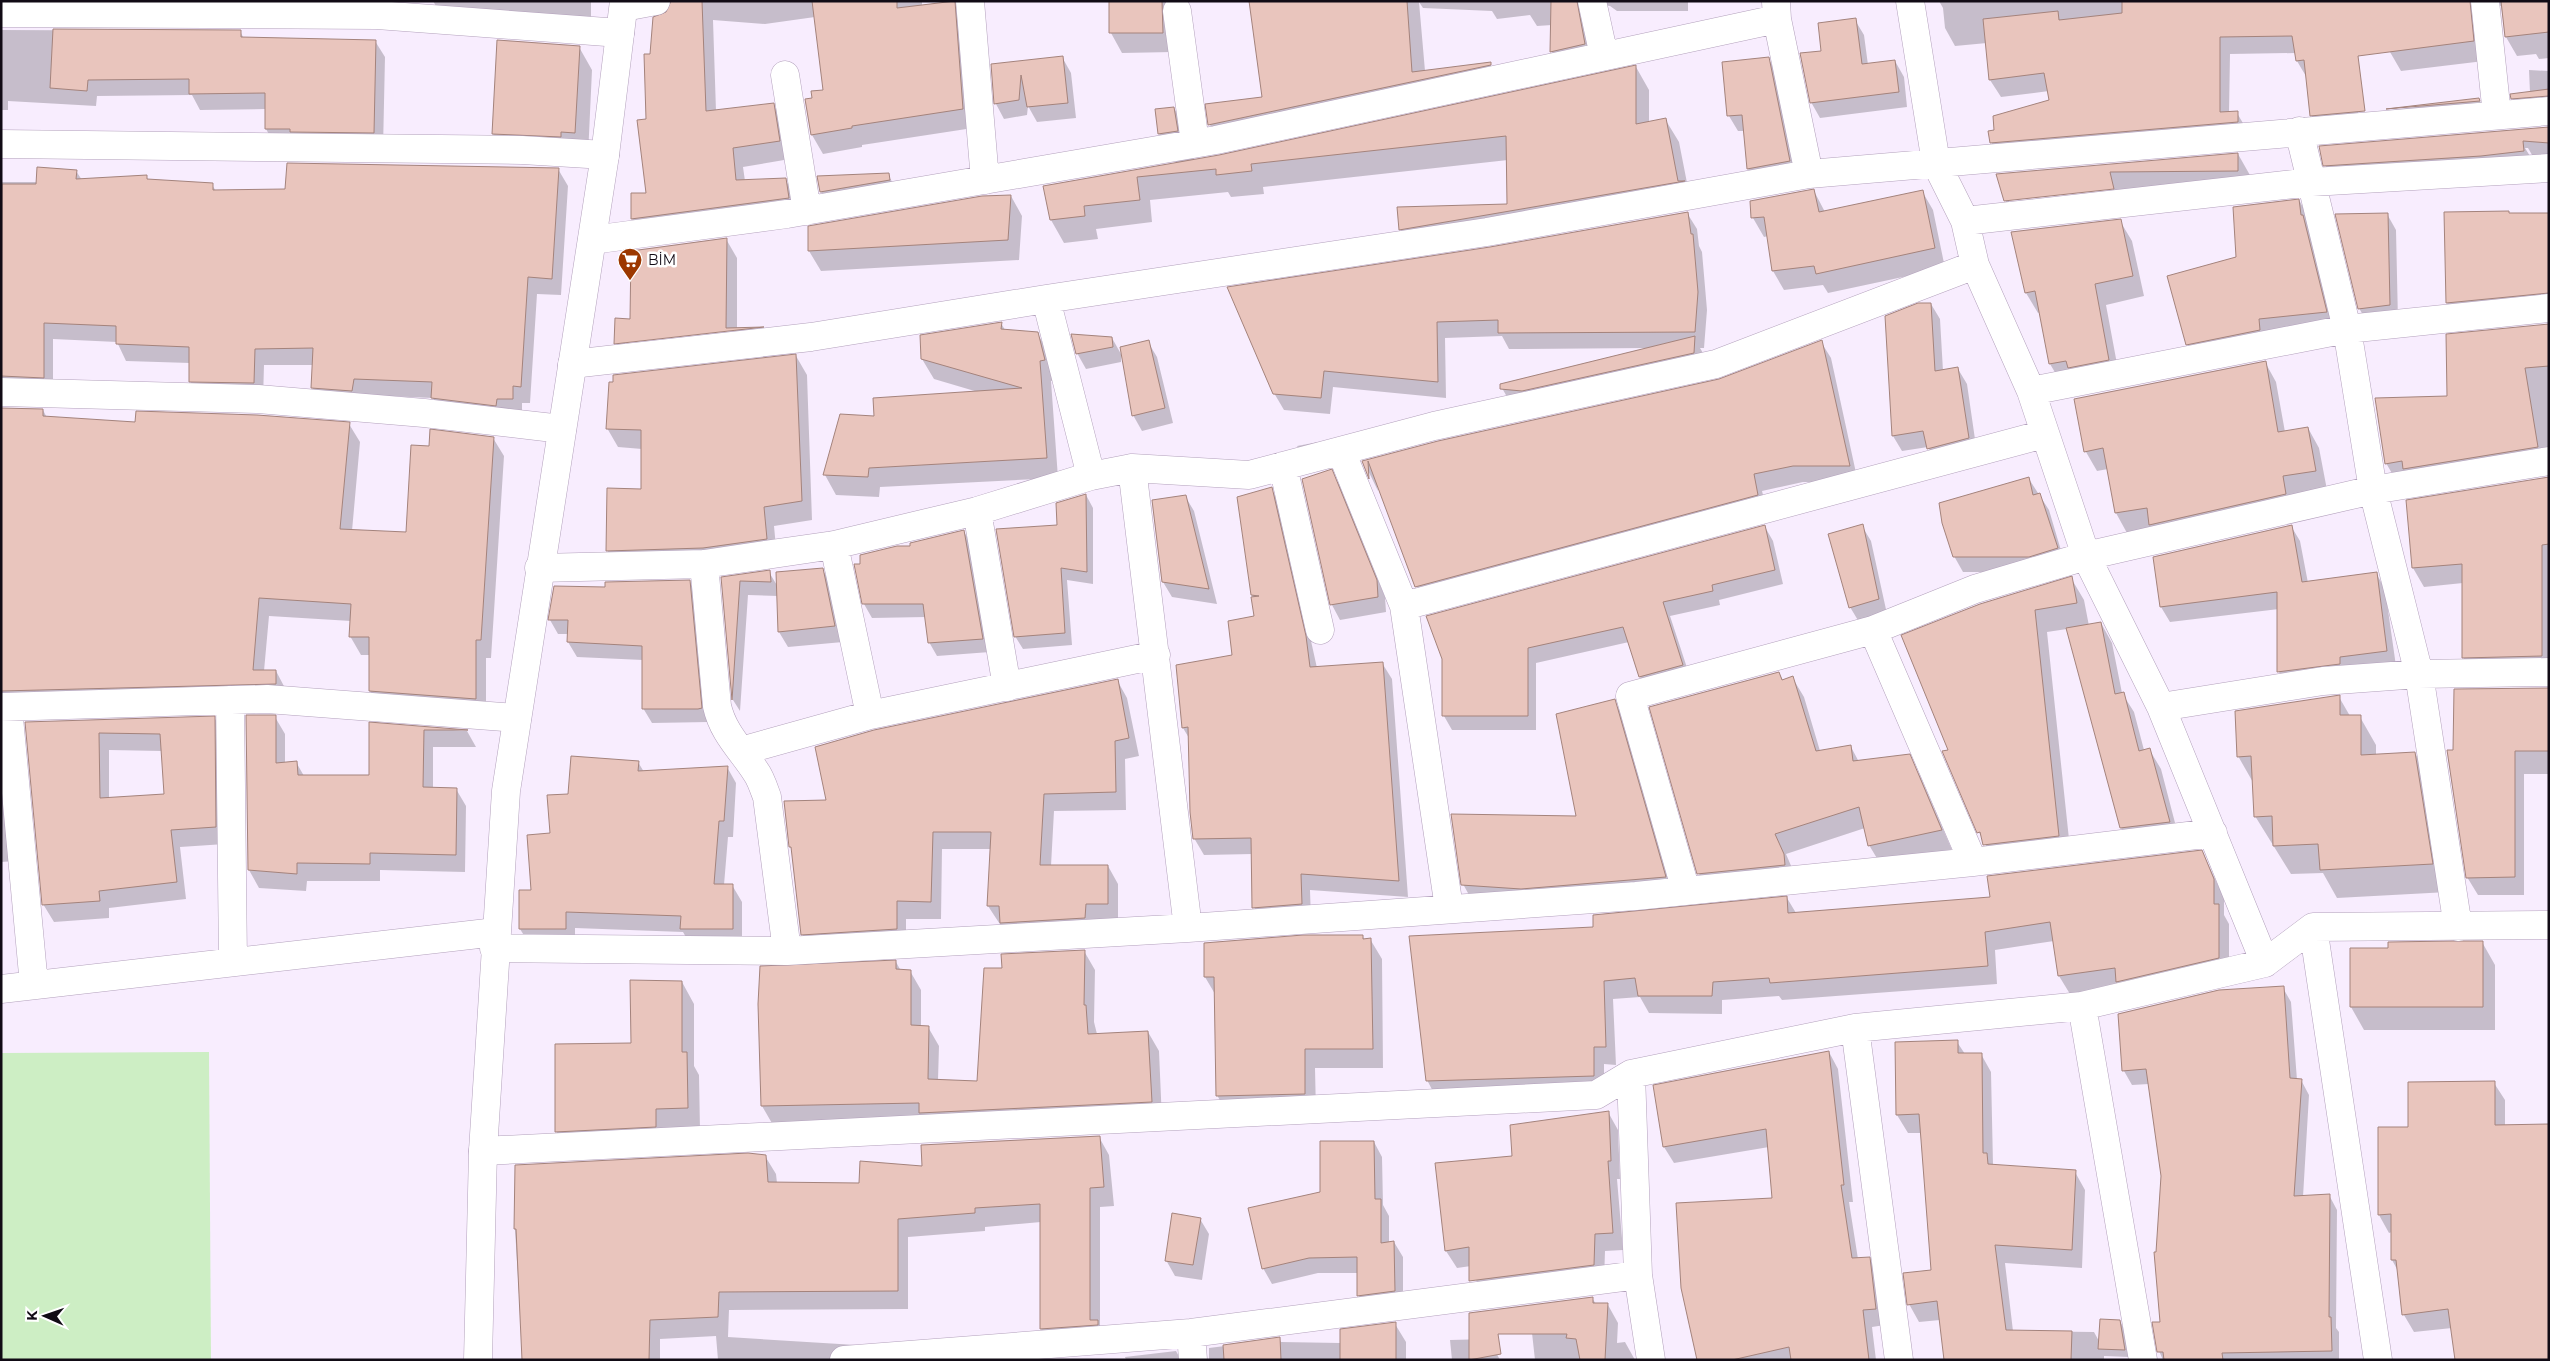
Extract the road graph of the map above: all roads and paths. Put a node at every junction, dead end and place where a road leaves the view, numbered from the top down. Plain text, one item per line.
1 (656, 1) edge
2 (970, 1) edge
3 (1592, 1) edge
4 (1910, 1) edge
5 (2485, 1) edge
6 (1776, 10) edge
7 (1177, 11) dead end
8 (1, 13) edge
9 (623, 14) edge
10 (1604, 56) junction
11 (785, 75) dead end
12 (2549, 111) edge
13 (2497, 115) junction
14 (2298, 131) junction
15 (1195, 143) junction
16 (1, 144) edge
17 (605, 155) junction
18 (1936, 163) junction
19 (2549, 168) edge
20 (1809, 174) junction
21 (985, 180) junction
22 (2312, 182) junction
23 (807, 211) junction
24 (1965, 221) junction
25 (592, 240) junction
26 (1975, 265) junction
27 (1046, 299) junction
28 (2549, 308) edge
29 (2347, 329) junction
30 (572, 364) junction
31 (1, 392) edge
32 (2031, 392) junction
33 (562, 429) junction
34 (2044, 434) junction
35 (1341, 451) junction
36 (2549, 461) edge
37 (1283, 466) junction
38 (1132, 468) junction
39 (1091, 476) junction
40 (2373, 490) junction
41 (977, 511) junction
42 (834, 544) junction
43 (2086, 556) junction
44 (704, 564) junction
45 (539, 568) junction
46 (1404, 606) junction
47 (1320, 630) dead end
48 (1873, 630) junction
49 (1156, 655) junction
50 (2549, 672) edge
51 (2419, 674) junction
52 (1007, 687) junction
53 (230, 700) junction
54 (5, 707) edge
55 (2161, 707) junction
56 (870, 715) junction
57 (517, 718) junction
58 (741, 751) junction
59 (2213, 833) junction
60 (1973, 862) junction
61 (1686, 891) junction
62 (1449, 908) junction
63 (2549, 925) edge
64 (2313, 927) junction
65 (2458, 927) junction
66 (1188, 928) junction
67 (495, 940) junction
68 (787, 951) junction
69 (233, 962) junction
70 (2265, 963) junction
71 (34, 985) junction
72 (1, 988) edge
73 (2082, 1006) junction
74 (1855, 1028) junction
75 (1631, 1074) junction
76 (483, 1151) junction
77 (1638, 1275) junction
78 (1192, 1347) edge
79 (478, 1360) edge
80 (844, 1360) edge
81 (1651, 1360) edge
82 (1899, 1360) edge
83 (2143, 1360) edge
84 (2378, 1360) edge

1 - 9 street
2 - 21 street
3 - 10 street
4 - 18 street
5 - 13 street
6 - 10 street
6 - 20 street
7 - 15 street
8 - 9 street
9 - 17 street
10 - 15 street
11 - 23 street
12 - 13 street
13 - 14 street
14 - 18 street
14 - 22 street
15 - 21 street
16 - 17 street
17 - 25 street
18 - 20 street
18 - 24 street
19 - 22 street
20 - 27 street
21 - 23 street
22 - 24 street
22 - 29 street
23 - 25 street
24 - 26 street
25 - 30 street
26 - 32 street
26 - 35 street
27 - 30 street
27 - 39 street
28 - 29 street
29 - 32 street
29 - 40 street
30 - 33 street
31 - 33 street
32 - 34 street
33 - 45 street
34 - 43 street
34 - 46 street
35 - 37 street
35 - 46 street
36 - 40 street
37 - 38 street
37 - 47 street
38 - 39 street
38 - 49 street
39 - 41 street
40 - 43 street
40 - 51 street
41 - 42 street
41 - 52 street
42 - 44 street
42 - 56 street
43 - 48 street
43 - 55 street
44 - 45 street
44 - 58 street
45 - 57 street
46 - 62 street
48 - 60 street
48 - 61 street
49 - 52 street
49 - 66 street
50 - 51 street
51 - 55 street
51 - 65 street
52 - 56 street
53 - 54 street
53 - 57 street
53 - 69 street
54 - 71 street
55 - 59 street
56 - 58 street
57 - 67 street
58 - 68 street
59 - 60 street
59 - 70 street
60 - 61 street
61 - 62 street
62 - 66 street
63 - 65 street
64 - 65 street
64 - 70 street
64 - 84 street
66 - 68 street
67 - 68 street
67 - 69 street
67 - 76 street
69 - 71 street
70 - 73 street
71 - 72 street
73 - 74 street
73 - 83 street
74 - 75 street
74 - 82 street
75 - 76 street
75 - 77 street
76 - 79 street
77 - 78 street
77 - 81 street
78 - 80 street

